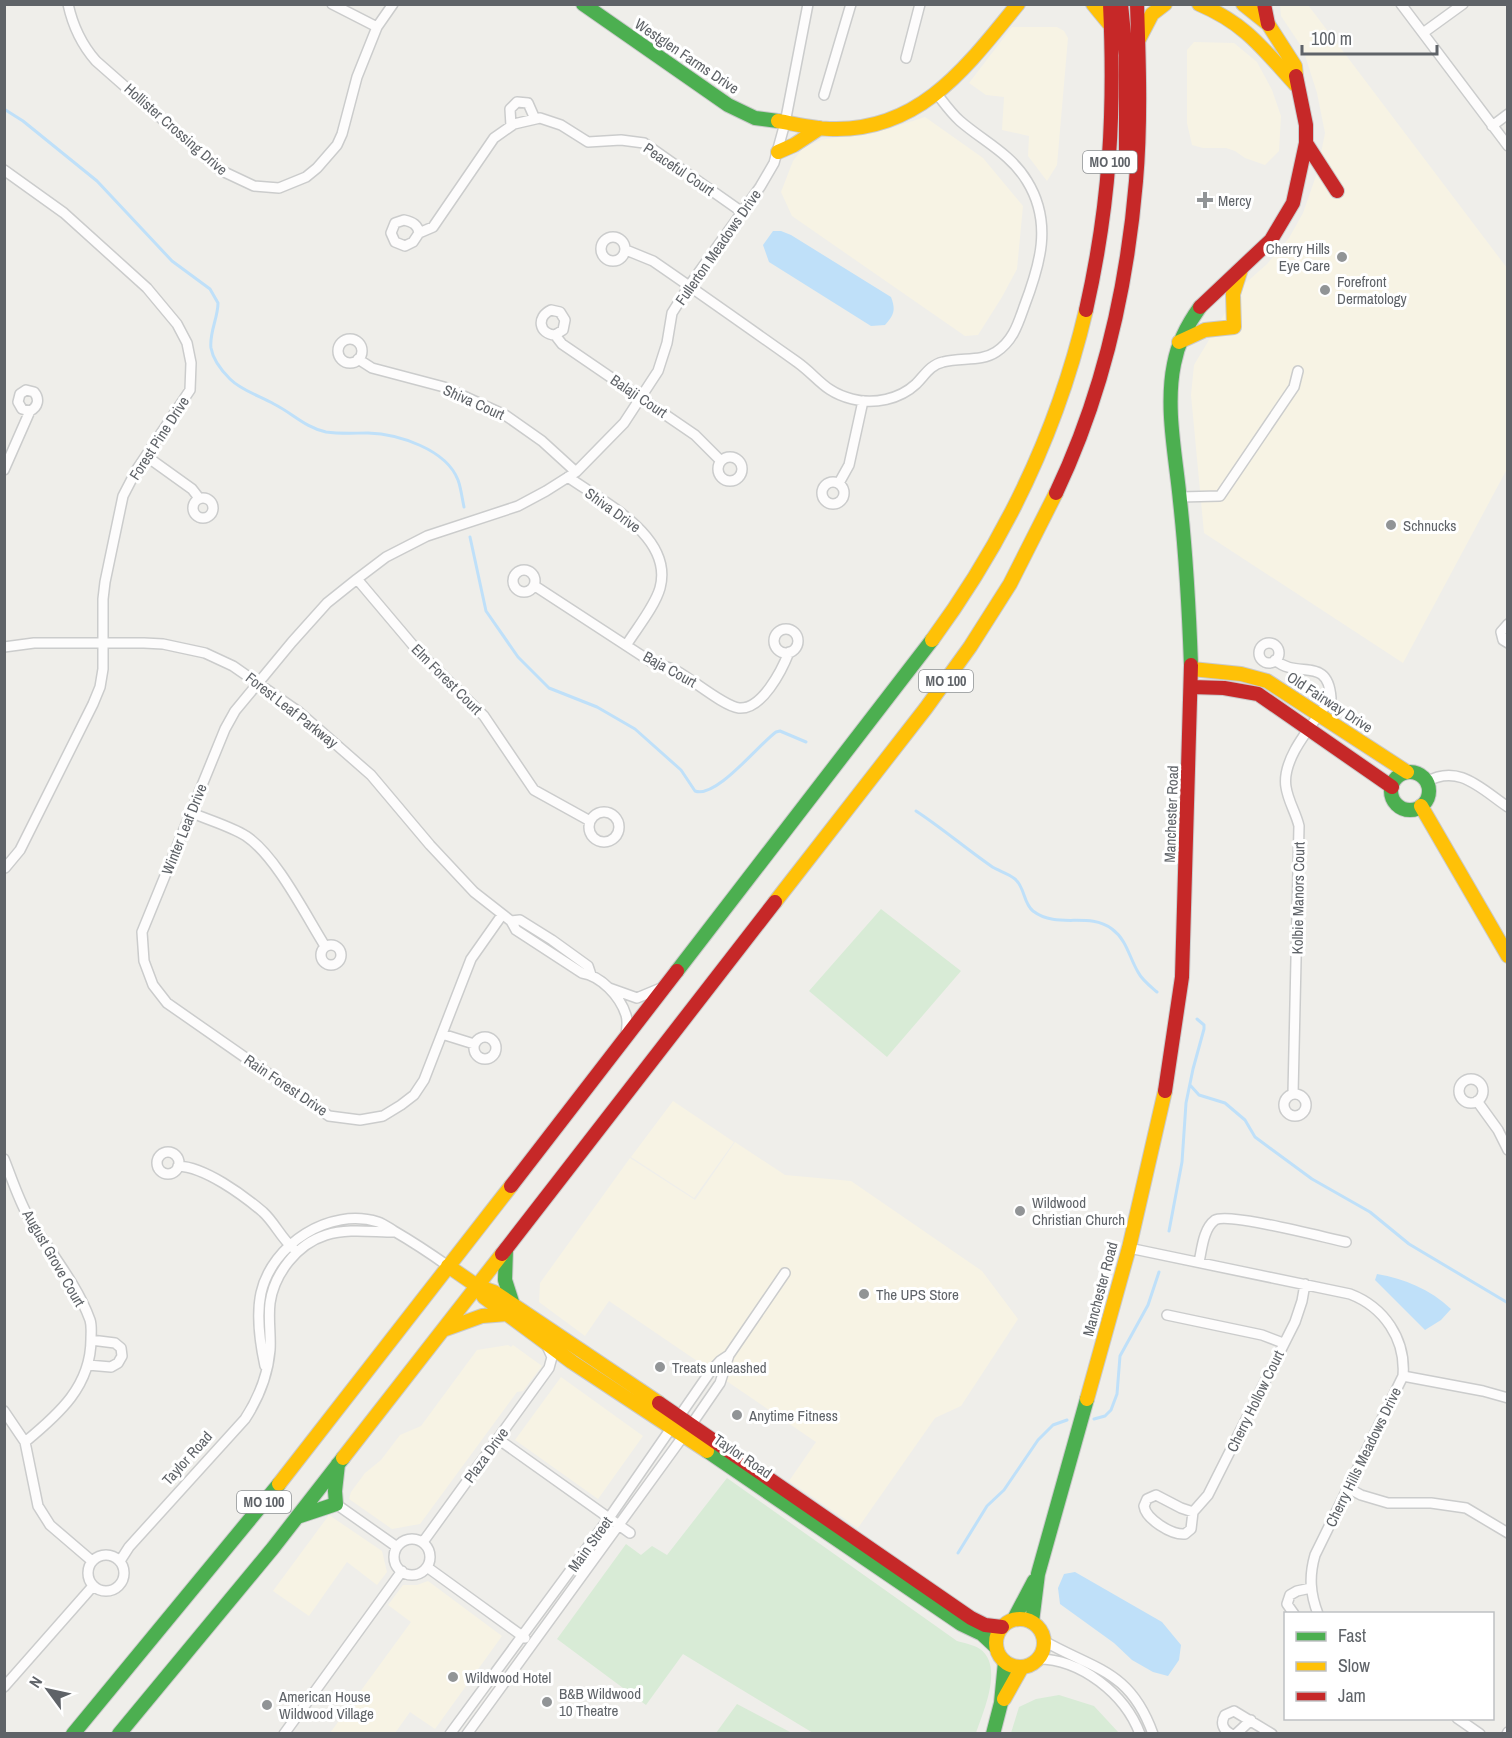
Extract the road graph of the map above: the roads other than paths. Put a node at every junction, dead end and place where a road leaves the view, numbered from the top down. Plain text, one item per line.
1 (68, 4) edge
2 (332, 4) edge
3 (393, 4) edge
4 (583, 4) edge
5 (808, 4) edge
6 (851, 4) edge
7 (920, 4) edge
8 (1018, 4) edge
9 (1094, 4) edge
10 (1110, 4) edge
11 (1121, 4) edge
12 (1137, 4) edge
13 (1165, 4) edge
14 (1198, 4) edge
15 (1264, 4) edge
16 (1401, 4) edge
17 (1463, 4) edge
18 (1245, 5) edge
19 (1230, 13) edge
20 (1269, 24) junction
21 (1111, 26) junction
22 (377, 27) junction
23 (1423, 33) junction
24 (1138, 40) junction
25 (906, 58) dead end
26 (1296, 85) junction
27 (937, 94) junction
28 (824, 95) dead end
29 (1508, 114) edge
30 (535, 118) junction
31 (785, 123) junction
32 (511, 126) junction
33 (1492, 126) junction
34 (820, 128) junction
35 (1306, 143) junction
36 (1508, 146) edge
37 (778, 152) junction
38 (4, 170) edge
39 (1337, 191) dead end
40 (742, 212) junction
41 (419, 233) dead end
42 (1130, 234) junction
43 (626, 250) dead end
44 (1241, 267) junction
45 (689, 286) junction
46 (555, 335) dead end
47 (1179, 342) junction
48 (358, 359) dead end
49 (1298, 371) dead end
50 (641, 397) junction
51 (863, 401) junction
52 (30, 411) dead end
53 (146, 456) junction
54 (722, 461) dead end
55 (4, 470) edge
56 (572, 475) junction
57 (839, 483) dead end
58 (1180, 497) junction
59 (199, 498) dead end
60 (357, 579) junction
61 (535, 586) dead end
62 (1508, 624) edge
63 (103, 642) junction
64 (627, 644) junction
65 (1508, 644) edge
66 (4, 647) edge
67 (789, 652) dead end
68 (1275, 660) dead end
69 (1192, 669) junction
70 (258, 682) junction
71 (1192, 687) junction
72 (1320, 715) junction
73 (1310, 728) junction
74 (1407, 772) junction
75 (1426, 782) junction
76 (1392, 787) junction
77 (1421, 806) junction
78 (1508, 807) edge
79 (190, 812) junction
80 (590, 821) dead end
81 (5, 867) edge
82 (4, 877) edge
83 (502, 915) junction
84 (325, 946) dead end
85 (1508, 956) edge
86 (153, 985) joint
87 (607, 987) junction
88 (663, 987) junction
89 (442, 1034) junction
90 (626, 1037) junction
91 (474, 1044) dead end
92 (1293, 1094) dead end
93 (1478, 1101) dead end
94 (1508, 1124) edge
95 (1497, 1130) junction
96 (1508, 1150) edge
97 (4, 1159) edge
98 (178, 1166) dead end
99 (1346, 1242) dead end
100 (294, 1248) junction
101 (1129, 1248) junction
102 (506, 1249) junction
103 (1199, 1263) junction
104 (448, 1266) junction
105 (785, 1273) dead end
106 (1305, 1284) junction
107 (477, 1286) junction
108 (510, 1310) junction
109 (1167, 1315) dead end
110 (442, 1331) junction
111 (91, 1340) junction
112 (546, 1343) junction
113 (1283, 1343) junction
114 (729, 1355) junction
115 (573, 1363) junction
116 (88, 1365) junction
117 (549, 1368) junction
118 (1403, 1376) junction
119 (1508, 1398) edge
120 (4, 1411) edge
121 (681, 1426) junction
122 (498, 1439) junction
123 (25, 1442) junction
124 (338, 1464) junction
125 (1348, 1488) junction
126 (336, 1504) junction
127 (1193, 1512) junction
128 (296, 1518) junction
129 (609, 1518) junction
130 (619, 1525) junction
131 (630, 1533) dead end
132 (1508, 1533) edge
133 (423, 1542) junction
134 (397, 1547) junction
135 (92, 1561) junction
136 (120, 1561) junction
137 (427, 1567) junction
138 (402, 1571) junction
139 (1038, 1574) junction
140 (93, 1586) junction
141 (1311, 1588) junction
142 (1293, 1612) edge
143 (1314, 1612) edge
144 (1014, 1619) junction
145 (1032, 1622) junction
146 (1002, 1627) junction
147 (522, 1636) junction
148 (1044, 1641) junction
149 (532, 1643) junction
150 (996, 1647) junction
151 (1038, 1659) junction
152 (1005, 1662) junction
153 (1022, 1667) junction
154 (4, 1687) edge
155 (1001, 1703) junction
156 (1251, 1720) junction
157 (1459, 1720) edge
158 (73, 1734) edge
159 (119, 1734) edge
160 (284, 1734) edge
161 (450, 1734) edge
162 (467, 1734) edge
163 (993, 1734) edge
164 (1140, 1734) edge
165 (1152, 1734) edge
166 (1231, 1734) edge
167 (1236, 1734) edge
168 (1272, 1734) edge
169 (1480, 1734) edge

1 - 22 street, Hollister Crossing Drive
2 - 22 street
3 - 22 street, Hollister Crossing Drive
4 - 31 main road, Westglen Farms Drive
5 - 31 street, Fullerton Meadows Drive
6 - 28 street
7 - 25 street
8 - 27 main road, Westglen Farms Drive
9 - 21 main road
10 - 21 main road, MO 100
11 - 42 main road
12 - 24 main road, MO 100
13 - 24 main road
14 - 19 main road, Manchester Road
15 - 20 main road
16 - 23 street
17 - 23 street
18 - 19 main road
18 - 20 main road, Manchester Road
19 - 26 main road, Manchester Road
20 - 26 main road, Manchester Road
21 - 88 main road, MO 100
23 - 33 street
24 - 42 main road, MO 100
26 - 35 main road, Manchester Road
27 - 34 main road, Westglen Farms Drive
27 - 51 street
29 - 33 street
30 - 32 street
30 - 32 street, Peaceful Court
30 - 40 street, Peaceful Court
31 - 34 main road, Westglen Farms Drive
31 - 37 street, Fullerton Meadows Drive
32 - 41 street
33 - 36 street
34 - 37 main road
35 - 39 main road
35 - 44 main road, Manchester Road
37 - 40 street, Fullerton Meadows Drive
38 - 53 street, Forest Pine Drive
40 - 45 street, Fullerton Meadows Drive
42 - 102 main road, MO 100
43 - 45 street
44 - 47 main road, Manchester Road
44 - 47 main road
45 - 50 street, Fullerton Meadows Drive
45 - 51 street
46 - 50 street, Balaji Court
47 - 58 main road, Manchester Road
48 - 56 street, Shiva Court
49 - 58 street
50 - 54 street, Balaji Court
50 - 56 street, Fullerton Meadows Drive
51 - 57 street
52 - 55 street
53 - 59 street
53 - 63 street, Forest Pine Drive
56 - 60 street, Fullerton Meadows Drive
56 - 64 street, Shiva Drive
58 - 69 main road, Manchester Road
60 - 70 street, Fullerton Meadows Drive
60 - 80 street, Elm Forest Court
61 - 64 street, Baja Court
62 - 65 street
63 - 66 street, Forest Leaf Parkway
63 - 70 street, Forest Leaf Parkway
63 - 81 street, Forest Pine Drive
64 - 67 street, Baja Court
68 - 72 street, Kolbie Manors Court
69 - 71 main road, Manchester Road
69 - 72 main road, Old Fairway Drive
70 - 79 street, Winter Leaf Drive
70 - 83 street, Forest Leaf Parkway
71 - 73 main road
71 - 101 main road, Manchester Road
72 - 73 street, Kolbie Manors Court
72 - 74 main road, Old Fairway Drive
73 - 76 main road
73 - 92 street, Kolbie Manors Court
74 - 75 main road, Old Fairway Drive
74 - 76 main road
75 - 77 main road
75 - 78 street
76 - 77 main road
77 - 85 main road
79 - 84 street
79 - 86 street, Winter Leaf Drive
81 - 82 street, Forest Pine Drive
83 - 87 street, Forest Leaf Parkway
83 - 89 street, Rain Forest Drive
86 - 89 street, Rain Forest Drive
87 - 88 street, Forest Leaf Parkway
87 - 90 street, Forest Leaf Parkway
88 - 90 main road, MO 100
89 - 91 street
90 - 104 main road, MO 100
93 - 95 street
94 - 95 street
95 - 96 street
97 - 111 street, August Grove Court
98 - 100 street
99 - 103 street
100 - 104 street, Taylor Road
100 - 136 street, Taylor Road
101 - 103 street, Cherry Hills Meadows Drive
101 - 139 main road, Manchester Road
102 - 107 main road, MO 100
102 - 108 main road
103 - 106 street, Cherry Hills Meadows Drive
104 - 107 main road, Taylor Road
104 - 158 main road, MO 100
105 - 114 street, Main Street
106 - 113 street, Cherry Hollow Court
106 - 118 street, Cherry Hills Meadows Drive
107 - 108 main road, Taylor Road
107 - 110 main road, MO 100
108 - 110 main road
108 - 112 main road, Taylor Road
108 - 121 main road, Taylor Road
109 - 113 street
110 - 124 main road, MO 100
111 - 116 street, August Grove Court
111 - 116 street
112 - 115 main road, Taylor Road
112 - 117 street
113 - 127 street, Cherry Hollow Court
114 - 121 street, Main Street
114 - 121 street, Main Street
115 - 117 street
115 - 121 main road, Taylor Road
116 - 123 street, August Grove Court
117 - 122 street, Plaza Drive
118 - 119 street
118 - 125 street, Cherry Hills Meadows Drive
120 - 123 street
121 - 129 street, Main Street
121 - 130 street, Main Street
121 - 146 main road, Taylor Road
121 - 150 main road, Taylor Road
122 - 129 street
122 - 133 street, Plaza Drive
123 - 135 street
124 - 126 main road
124 - 128 main road, MO 100
125 - 132 street
125 - 141 street, Cherry Hills Meadows Drive
126 - 128 main road
126 - 134 street
127 - 127 street, Cherry Hollow Court
128 - 159 main road, MO 100
129 - 130 street
129 - 147 street, Main Street
130 - 131 street
130 - 149 street, Main Street
133 - 134 street
133 - 137 street
134 - 138 street
135 - 136 street
135 - 140 street
136 - 140 street, Taylor Road
137 - 138 street
137 - 147 street
138 - 160 street
139 - 144 main road, Manchester Road
139 - 145 main road, Manchester Road
140 - 154 street
141 - 142 street
141 - 143 street, Cherry Hills Meadows Drive
144 - 145 main road
144 - 146 main road
145 - 148 main road
146 - 150 main road
147 - 149 street
147 - 161 street, Main Street
148 - 151 main road
148 - 165 street
149 - 162 street, Main Street
150 - 152 main road
151 - 153 main road
151 - 164 street
152 - 153 main road
152 - 155 main road
153 - 155 main road
155 - 163 main road
156 - 166 street
156 - 167 street
156 - 168 street
157 - 169 street

